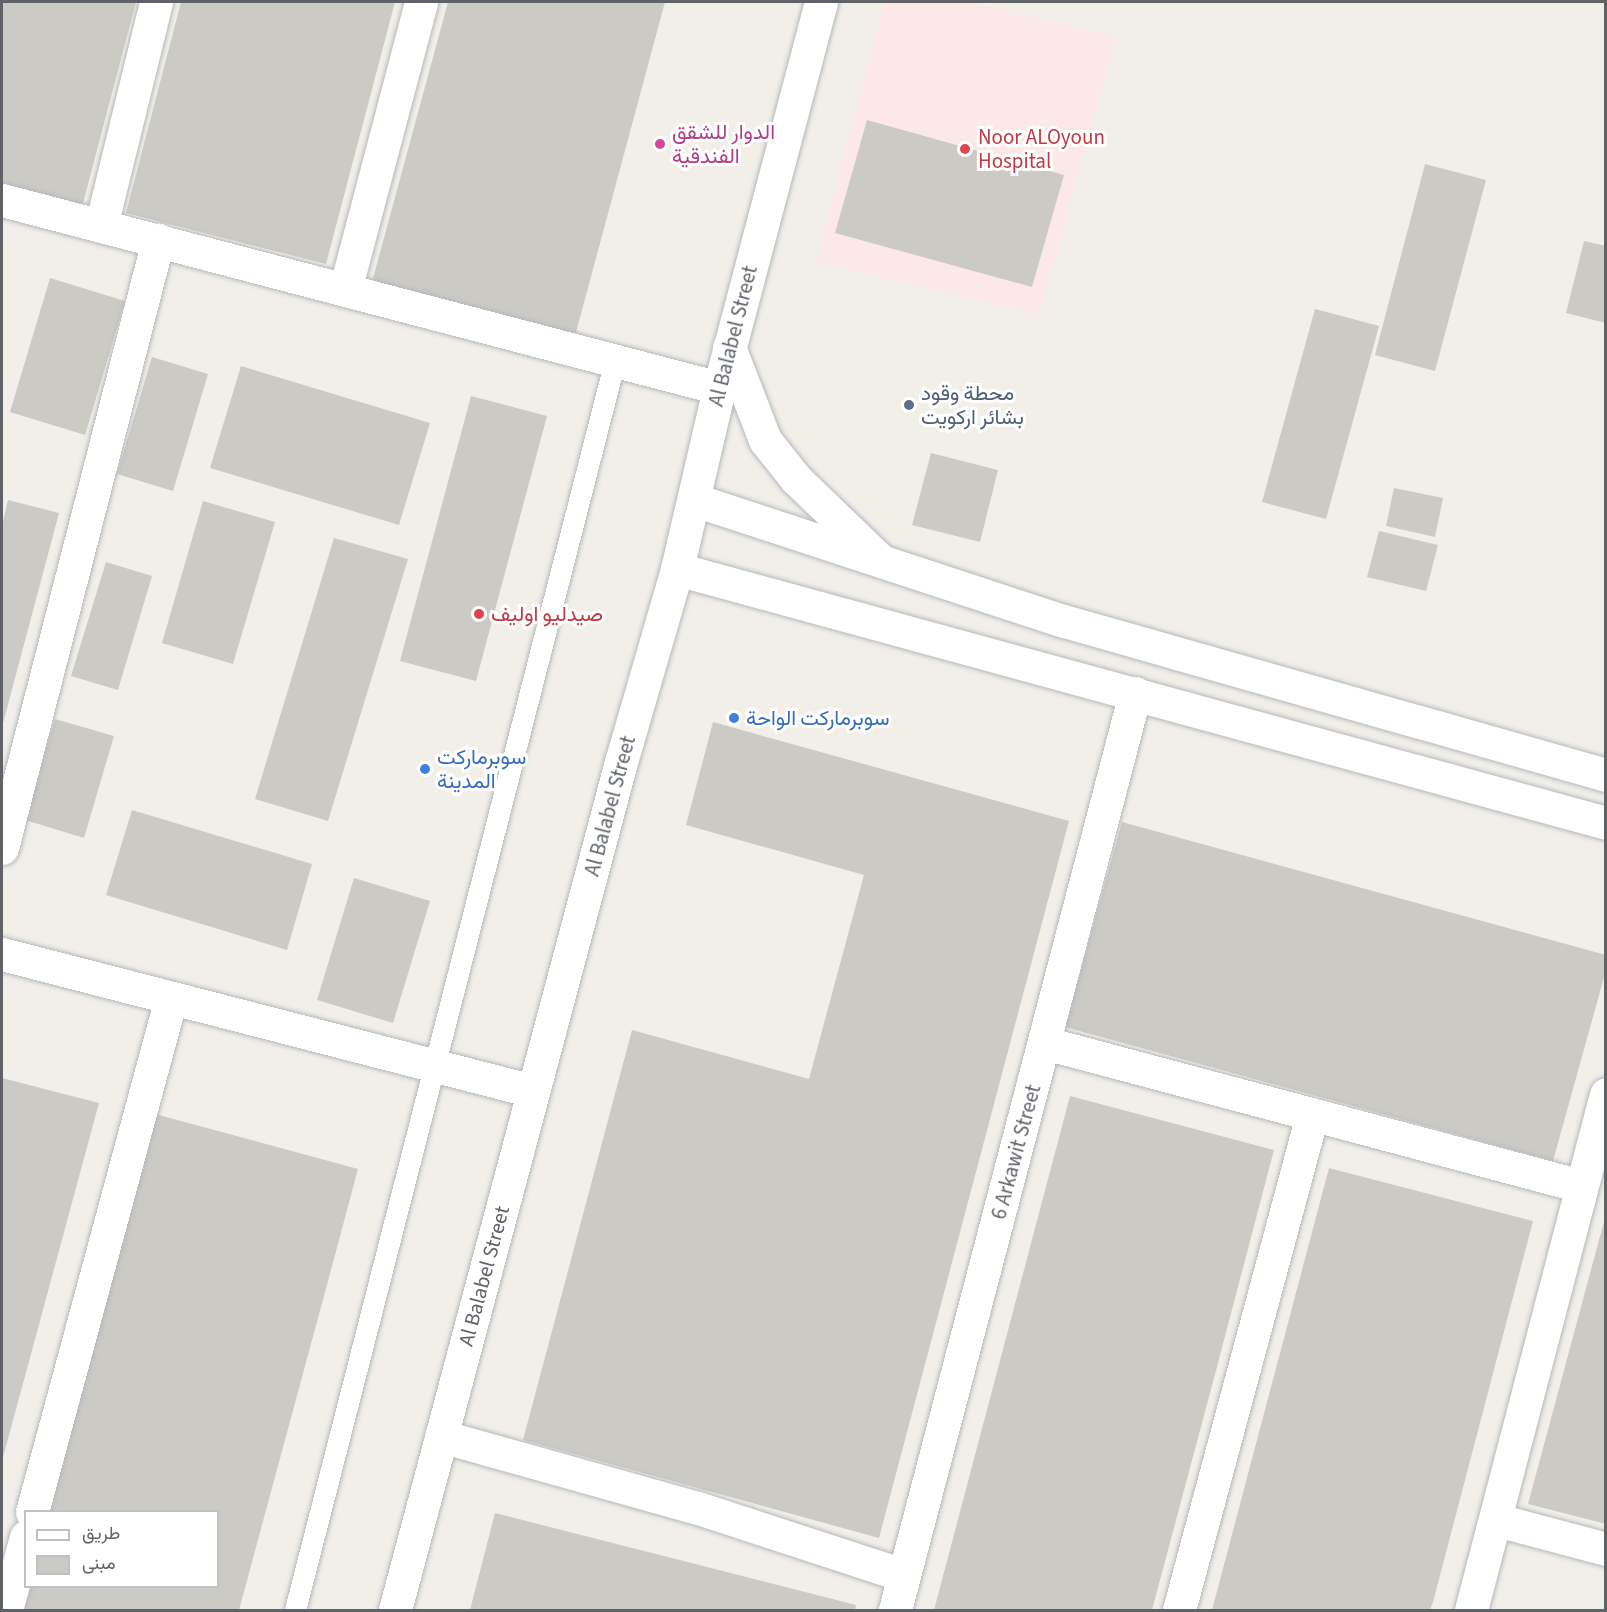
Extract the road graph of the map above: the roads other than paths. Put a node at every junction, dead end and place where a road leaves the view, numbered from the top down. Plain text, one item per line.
1 (156, 2) edge
2 (421, 2) edge
3 (821, 2) edge
4 (2, 200) edge
5 (101, 226) junction
6 (158, 240) junction
7 (345, 290) junction
8 (729, 347) junction
9 (615, 360) junction
10 (718, 388) junction
11 (695, 500) junction
12 (884, 565) junction
13 (678, 569) junction
14 (1135, 693) junction
15 (1605, 775) edge
16 (1605, 823) edge
17 (2, 848) edge
18 (2, 954) edge
19 (171, 998) junction
20 (1045, 1043) junction
21 (435, 1066) junction
22 (533, 1092) junction
23 (1605, 1094) edge
24 (1312, 1115) junction
25 (1581, 1186) junction
26 (441, 1436) junction
27 (33, 1510) edge
28 (1497, 1521) junction
29 (24, 1544) edge
30 (1605, 1549) edge
31 (903, 1575) junction
32 (6, 1611) edge
33 (295, 1611) edge
34 (395, 1611) edge
35 (895, 1611) edge
36 (1179, 1611) edge
37 (1471, 1611) edge

1 - 5 street
2 - 7 street
3 - 8 street, Al Balabel Street
4 - 5 street
5 - 6 street
6 - 7 street
6 - 17 street
7 - 9 street
8 - 10 street, Al Balabel Street
8 - 12 street
9 - 10 street
9 - 21 lane
10 - 11 street, Al Balabel Street
11 - 12 street
11 - 13 street, Al Balabel Street
12 - 15 street
13 - 14 street
13 - 22 street, Al Balabel Street
14 - 16 street
14 - 20 street, 6 Arkawit Street
18 - 19 street
19 - 21 street
19 - 27 street
20 - 24 street
20 - 31 street, 6 Arkawit Street
21 - 22 street
21 - 33 lane
22 - 26 street, Al Balabel Street
23 - 25 street
24 - 25 street
24 - 36 street
25 - 28 street
26 - 31 street
26 - 34 street, Al Balabel Street
28 - 30 street
28 - 37 street
29 - 32 street
31 - 35 street, 6 Arkawit Street

